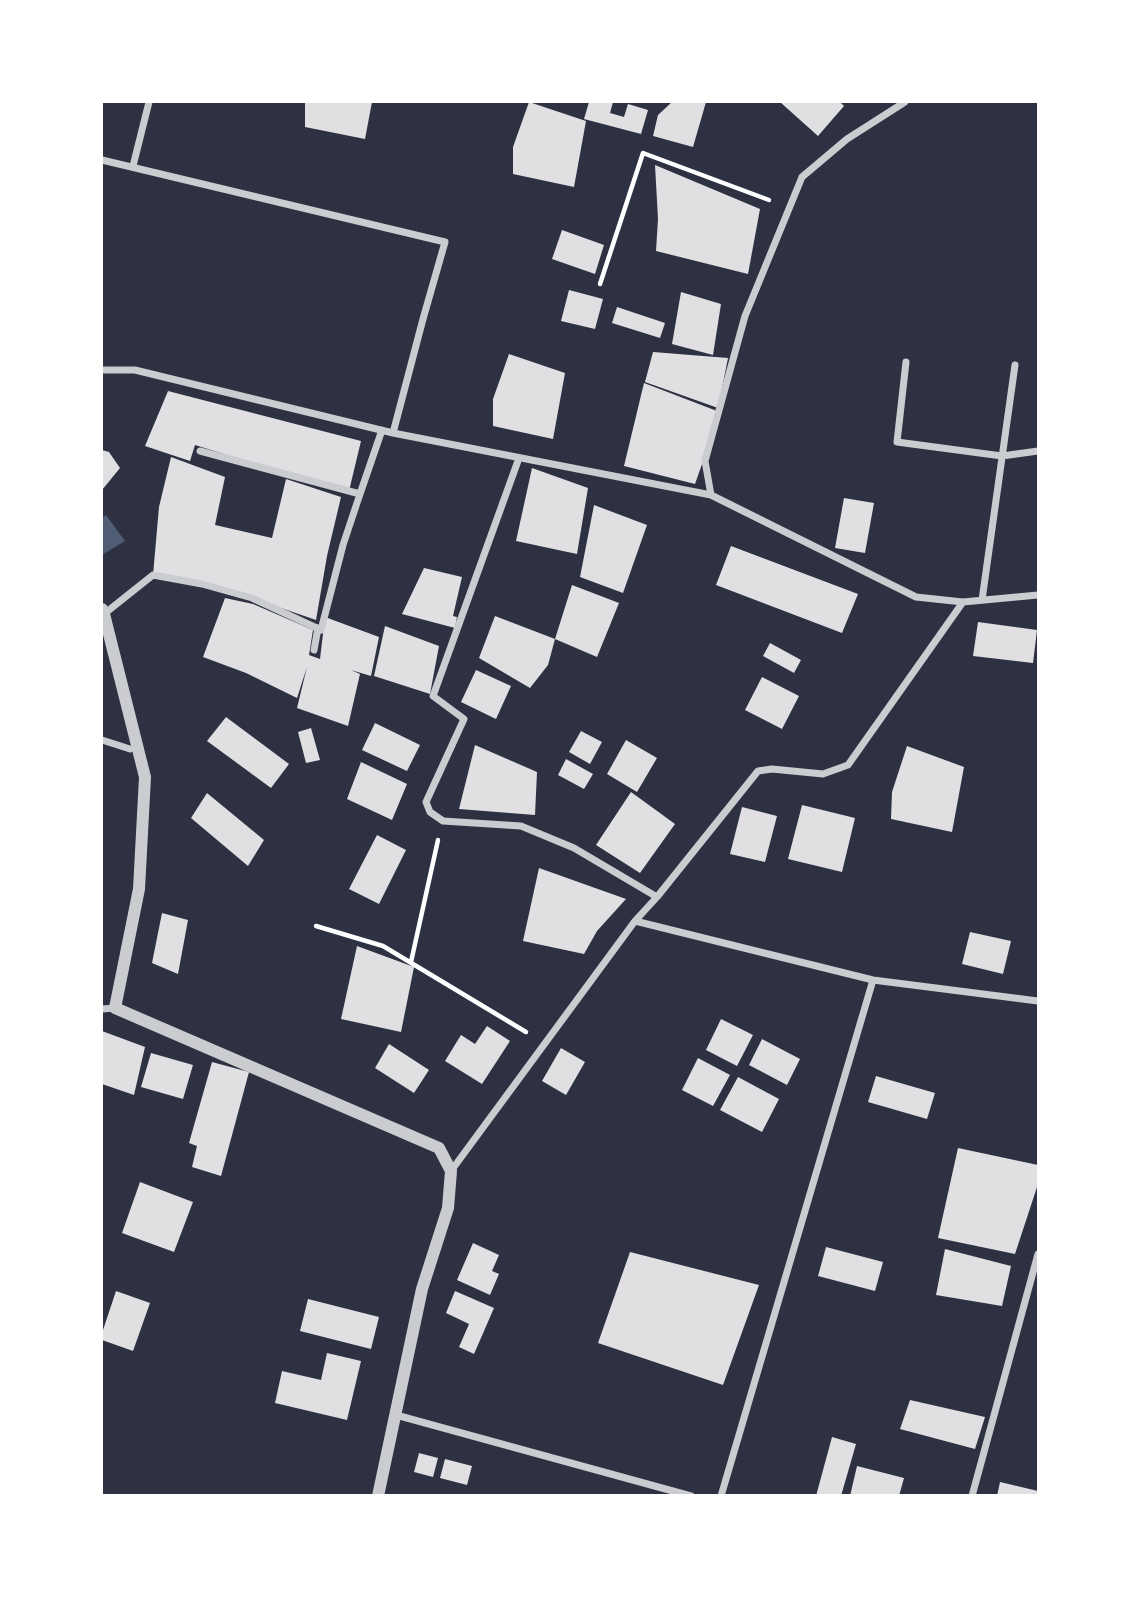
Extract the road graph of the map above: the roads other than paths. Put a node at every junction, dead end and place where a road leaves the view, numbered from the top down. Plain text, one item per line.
1 (149, 102) edge
2 (905, 102) edge
3 (102, 160) edge
4 (133, 166) junction
5 (906, 362) dead end
6 (1015, 365) dead end
7 (102, 370) edge
8 (382, 430) junction
9 (393, 433) junction
10 (200, 451) dead end
11 (1038, 451) edge
12 (1002, 456) junction
13 (519, 458) junction
14 (360, 494) junction
15 (711, 495) junction
16 (1038, 595) edge
17 (982, 600) junction
18 (963, 602) junction
19 (103, 611) edge
20 (318, 628) junction
21 (314, 650) dead end
22 (102, 740) edge
23 (130, 749) dead end
24 (657, 897) junction
25 (635, 920) junction
26 (873, 980) junction
27 (1038, 1001) edge
28 (108, 1008) edge
29 (451, 1171) junction
30 (1038, 1254) edge
31 (396, 1415) junction
32 (378, 1496) edge
33 (691, 1496) edge
34 (721, 1496) edge
35 (972, 1496) edge

1 - 4 street
2 - 15 street
3 - 4 street
4 - 9 street
5 - 12 street
6 - 12 street
7 - 8 street
8 - 9 street
8 - 14 street
9 - 13 street
10 - 14 street
11 - 12 street
12 - 17 street
13 - 15 street
13 - 24 street
14 - 20 street
15 - 18 street
16 - 17 street
17 - 18 street
18 - 24 street
19 - 20 street
19 - 28 street
20 - 21 street
22 - 23 street
24 - 25 street
25 - 26 street
25 - 29 street
26 - 27 street
26 - 34 street
28 - 29 street
29 - 31 street
30 - 35 street
31 - 32 street
31 - 33 street

